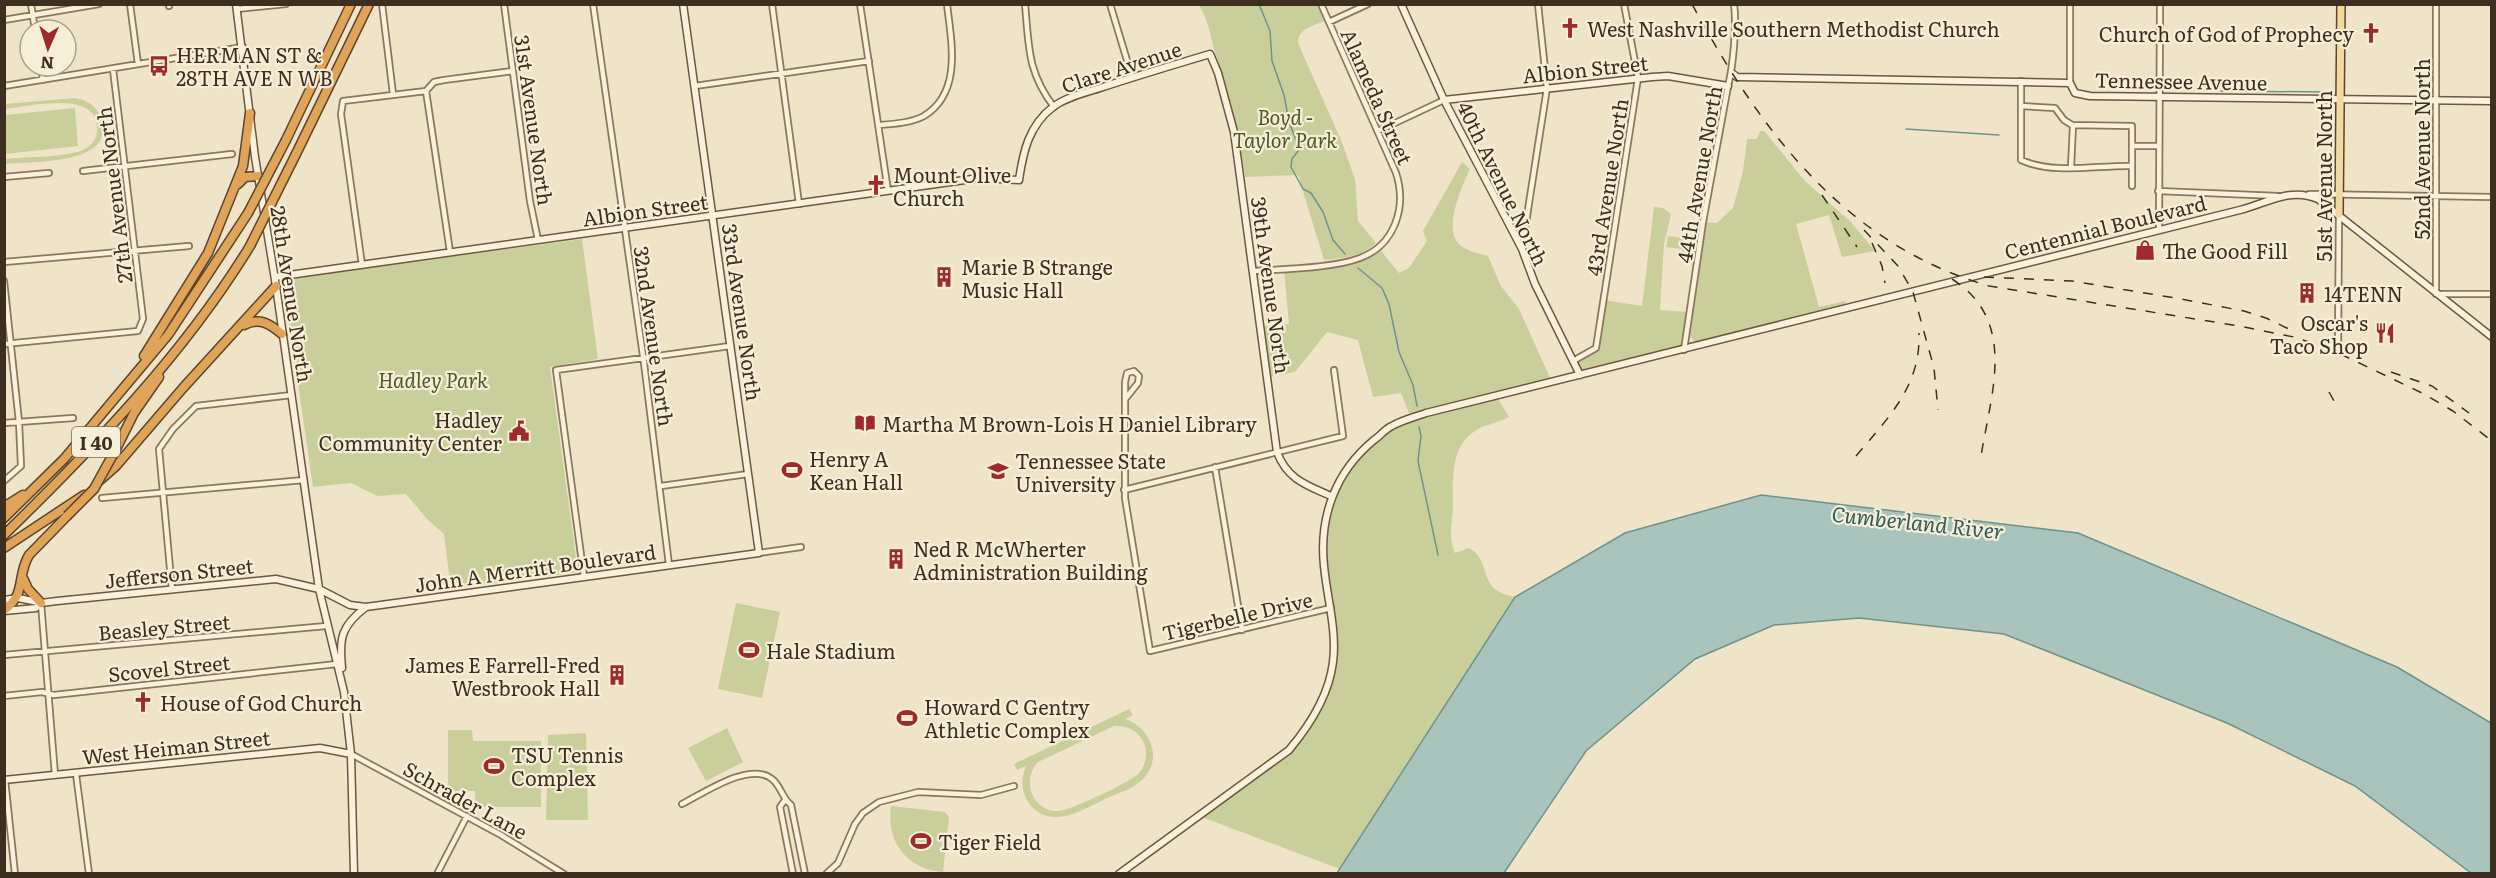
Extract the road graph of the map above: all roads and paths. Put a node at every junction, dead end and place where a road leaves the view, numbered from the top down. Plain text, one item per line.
1 (31, 4) edge
2 (99, 4) edge
3 (130, 4) edge
4 (286, 4) edge
5 (351, 4) edge
6 (369, 4) edge
7 (382, 4) edge
8 (504, 4) edge
9 (593, 4) edge
10 (683, 4) edge
11 (772, 4) edge
12 (860, 4) edge
13 (947, 4) edge
14 (1025, 4) edge
15 (1110, 4) edge
16 (1320, 4) edge
17 (1368, 4) edge
18 (1401, 4) edge
19 (1538, 4) edge
20 (1624, 4) edge
21 (1734, 4) edge
22 (2070, 4) edge
23 (2160, 4) edge
24 (2341, 4) edge
25 (2436, 4) edge
26 (236, 7) edge
27 (32, 15) junction
28 (33, 18) edge
29 (4, 20) edge
30 (1329, 22) junction
31 (243, 47) junction
32 (1210, 54) joint
33 (869, 61) junction
34 (138, 64) junction
35 (113, 69) junction
36 (513, 71) junction
37 (782, 73) junction
38 (1732, 74) junction
39 (1132, 77) junction
40 (1638, 78) junction
41 (43, 80) joint
42 (2021, 81) junction
43 (2070, 83) junction
44 (4, 86) edge
45 (695, 86) junction
46 (1728, 86) junction
47 (1547, 88) junction
48 (426, 91) junction
49 (393, 94) junction
50 (2159, 97) junction
51 (2341, 99) junction
52 (1444, 100) junction
53 (2436, 100) junction
54 (2492, 100) edge
55 (2021, 106) junction
56 (1054, 107) junction
57 (250, 113) junction
58 (879, 125) junction
59 (2073, 125) junction
60 (1378, 131) junction
61 (2132, 146) junction
62 (2158, 146) junction
63 (232, 154) dead end
64 (125, 166) junction
65 (2132, 166) junction
66 (2071, 167) junction
67 (83, 171) dead end
68 (49, 173) dead end
69 (258, 176) junction
70 (4, 177) edge
71 (1019, 180) joint
72 (236, 186) junction
73 (2132, 186) dead end
74 (888, 191) junction
75 (2158, 191) junction
76 (2306, 194) junction
77 (2278, 196) junction
78 (2339, 196) junction
79 (2436, 196) junction
80 (2492, 197) edge
81 (799, 204) junction
82 (2339, 214) junction
83 (713, 216) junction
84 (624, 228) junction
85 (2159, 230) junction
86 (538, 240) junction
87 (189, 246) dead end
88 (1522, 249) junction
89 (134, 250) junction
90 (450, 252) junction
91 (4, 262) edge
92 (362, 265) junction
93 (1255, 272) junction
94 (4, 281) edge
95 (276, 281) junction
96 (2436, 294) junction
97 (2492, 294) edge
98 (239, 328) junction
99 (282, 334) junction
100 (2492, 337) edge
101 (8, 344) edge
102 (181, 344) junction
103 (730, 346) junction
104 (2338, 348) dead end
105 (1684, 350) junction
106 (643, 358) junction
107 (1573, 361) junction
108 (1334, 370) dead end
109 (1580, 375) junction
110 (126, 384) junction
111 (292, 395) junction
112 (1125, 398) junction
113 (72, 418) dead end
114 (20, 422) junction
115 (4, 423) edge
116 (1277, 452) junction
117 (1215, 467) junction
118 (748, 474) junction
119 (304, 480) junction
120 (4, 481) edge
121 (38, 485) junction
122 (661, 486) junction
123 (1124, 490) junction
124 (162, 494) junction
125 (1331, 496) junction
126 (102, 498) dead end
127 (4, 507) edge
128 (4, 518) edge
129 (4, 536) edge
130 (4, 548) edge
131 (801, 548) dead end
132 (759, 553) junction
133 (669, 565) junction
134 (22, 576) junction
135 (584, 577) junction
136 (319, 589) junction
137 (172, 590) junction
138 (18, 598) junction
139 (4, 600) edge
140 (41, 603) junction
141 (366, 608) junction
142 (1331, 608) junction
143 (4, 611) edge
144 (326, 626) junction
145 (1242, 630) junction
146 (44, 651) junction
147 (4, 655) edge
148 (337, 664) junction
149 (344, 693) junction
150 (50, 695) junction
151 (4, 696) edge
152 (351, 754) junction
153 (76, 774) junction
154 (55, 775) junction
155 (5, 780) edge
156 (1014, 786) dead end
157 (785, 800) junction
158 (682, 804) dead end
159 (466, 816) junction
160 (7, 826) edge
161 (15, 873) edge
162 (89, 873) edge
163 (354, 873) edge
164 (437, 873) edge
165 (564, 873) edge
166 (793, 873) edge
167 (805, 873) edge
168 (826, 873) edge
169 (1119, 873) edge

1 - 27 street
2 - 27 street
3 - 34 street
4 - 26 street
5 - 110 highway, I 40, bridge
6 - 102 highway, I 40, bridge
7 - 49 street
8 - 36 street, 31st Avenue North
9 - 84 street, 32nd Avenue North
10 - 45 street, 33rd Avenue North
11 - 37 street
12 - 33 street
13 - 58 street
14 - 56 street
15 - 39 street
16 - 30 street, Alameda Street
17 - 30 street
18 - 52 street, 40th Avenue North
19 - 47 street
20 - 40 street, 43rd Avenue North
21 - 38 street, 44th Avenue North
22 - 43 street
23 - 50 street
24 - 51 main road, 51st Avenue North
25 - 53 street, 52nd Avenue North
26 - 31 street, 28th Avenue North
27 - 28 street
27 - 29 street
30 - 60 street, Alameda Street
31 - 34 street
31 - 57 street, 28th Avenue North
32 - 39 street, Clare Avenue
32 - 93 street, 39th Avenue North
33 - 37 street
33 - 58 street
34 - 35 street
35 - 41 street
35 - 64 street, 27th Avenue North
36 - 48 street
36 - 86 street, 31st Avenue North
37 - 45 street
37 - 81 street
38 - 42 street, Tennessee Avenue
38 - 46 street, 44th Avenue North
39 - 56 street, Clare Avenue
40 - 46 street, Albion Street
40 - 47 street, Albion Street
40 - 107 street, 43rd Avenue North
41 - 44 street
42 - 43 street, Tennessee Avenue
42 - 55 street
43 - 50 street, Tennessee Avenue
45 - 83 street, 33rd Avenue North
46 - 105 street, 44th Avenue North
47 - 52 street, Albion Street
47 - 88 street
48 - 49 street
48 - 90 street
49 - 92 street
50 - 51 street, Tennessee Avenue
50 - 62 street
51 - 53 street, Tennessee Avenue
51 - 78 main road, 51st Avenue North
52 - 60 street
52 - 88 street, 40th Avenue North
53 - 54 street, Tennessee Avenue
53 - 79 street, 52nd Avenue North
55 - 59 street
55 - 66 street
56 - 71 street, Clare Avenue
57 - 69 street, 28th Avenue North
57 - 72 highway
58 - 74 street
59 - 61 street
59 - 66 street
60 - 93 street, Alameda Street
61 - 62 street
61 - 65 street
62 - 75 street
63 - 64 street
64 - 67 street
64 - 89 street, 27th Avenue North
65 - 66 street
65 - 73 street
68 - 70 street
69 - 72 highway
69 - 95 street, 28th Avenue North
71 - 74 street, Albion Street
72 - 110 highway
74 - 81 street, Albion Street
75 - 77 street
75 - 85 street
76 - 77 street, Centennial Boulevard
76 - 78 street
76 - 82 street
77 - 85 street, Centennial Boulevard
78 - 79 street
78 - 82 main road, 51st Avenue North
79 - 80 street
79 - 96 street, 52nd Avenue North
81 - 83 street, Albion Street
82 - 96 street
82 - 104 street, 51st Avenue North
83 - 84 street, Albion Street
83 - 103 street, 33rd Avenue North
84 - 86 street, Albion Street
84 - 106 street, 32nd Avenue North
85 - 105 street, Centennial Boulevard
86 - 90 street, Albion Street
87 - 89 street
88 - 107 street, 40th Avenue North
89 - 91 street
89 - 101 street, 27th Avenue North
90 - 92 street, Albion Street
92 - 95 street, Albion Street
93 - 116 street, 39th Avenue North
94 - 101 street
95 - 98 highway
95 - 99 street, 28th Avenue North
96 - 97 street
96 - 100 street
98 - 99 highway
98 - 130 highway
99 - 111 street, 28th Avenue North
101 - 114 street
102 - 129 highway, I 40
102 - 134 highway, bridge
103 - 106 street
103 - 118 street, 33rd Avenue North
105 - 109 street, Centennial Boulevard
106 - 122 street, 32nd Avenue North
106 - 135 street
107 - 109 street, 40th Avenue North
108 - 116 street
109 - 125 street, Centennial Boulevard
110 - 121 highway, I 40
111 - 119 street, 28th Avenue North
111 - 124 street
112 - 112 street
112 - 123 street
113 - 114 street
114 - 115 street
114 - 120 street
116 - 117 street
116 - 125 street, 39th Avenue North
117 - 123 street
117 - 145 street
118 - 122 street
118 - 132 street, 33rd Avenue North
119 - 124 street
119 - 136 street, 28th Avenue North
121 - 127 highway
121 - 128 highway, I 40
122 - 133 street, 32nd Avenue North
123 - 145 street, Tigerbelle Drive
124 - 126 street
124 - 137 street
125 - 142 street
131 - 132 street
132 - 133 street, John A Merritt Boulevard
133 - 135 street, John A Merritt Boulevard
134 - 138 highway
134 - 140 highway
135 - 141 street, John A Merritt Boulevard
136 - 137 street, Jefferson Street
136 - 141 street, John A Merritt Boulevard
136 - 144 street, 28th Avenue North
137 - 140 street, Jefferson Street
138 - 139 street, Jefferson Street
138 - 140 street, Jefferson Street
138 - 143 highway
140 - 143 street, Jefferson Street
140 - 146 street
141 - 149 street
142 - 145 street, Tigerbelle Drive
142 - 169 street
144 - 146 street, Beasley Street
144 - 148 street, 28th Avenue North
146 - 147 street, Beasley Street
146 - 150 street
148 - 149 street, 28th Avenue North
148 - 150 street, Scovel Street
149 - 152 street
150 - 151 street, Scovel Street
150 - 154 street
152 - 153 street, West Heiman Street
152 - 159 street, Schrader Lane
152 - 163 street
153 - 154 street, West Heiman Street
153 - 162 street
154 - 155 street, West Heiman Street
155 - 160 street
156 - 168 street
157 - 158 street
157 - 166 street
157 - 167 street
159 - 164 street
159 - 165 street, Schrader Lane
160 - 161 street

